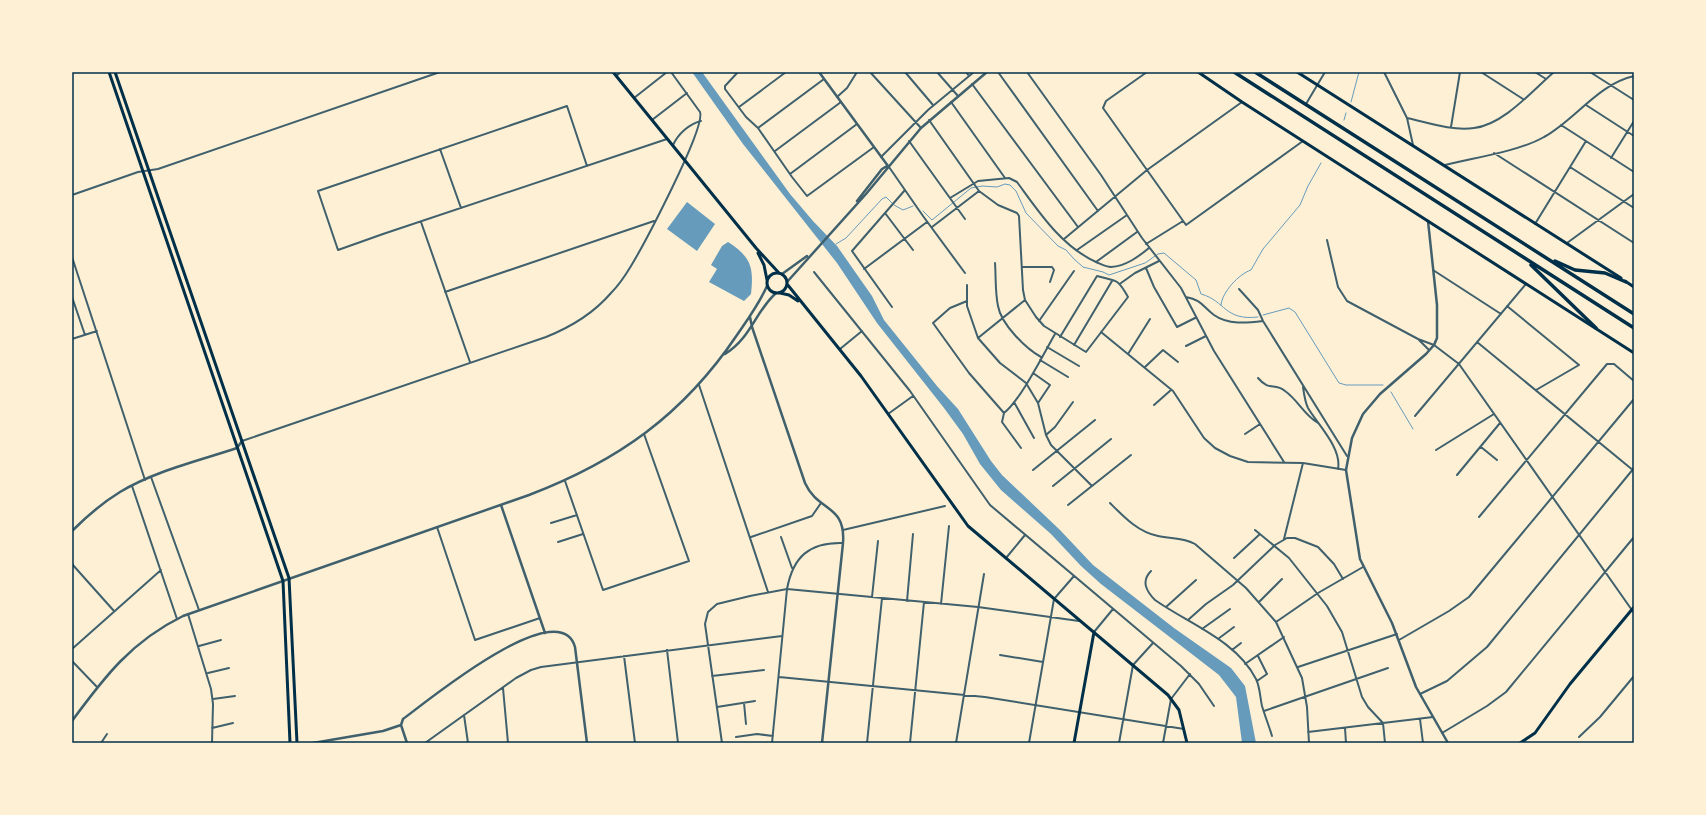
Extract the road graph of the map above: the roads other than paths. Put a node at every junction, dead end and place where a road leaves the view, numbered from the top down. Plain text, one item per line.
1 (109, 72) edge
2 (115, 72) edge
3 (440, 72) edge
4 (613, 72) edge
5 (621, 72) edge
6 (667, 72) edge
7 (671, 72) edge
8 (738, 72) edge
9 (786, 72) edge
10 (818, 72) edge
11 (857, 72) edge
12 (870, 72) edge
13 (905, 72) edge
14 (937, 72) edge
15 (966, 72) edge
16 (974, 72) edge
17 (987, 72) edge
18 (998, 72) edge
19 (1027, 72) edge
20 (1147, 72) edge
21 (1198, 72) edge
22 (1234, 72) edge
23 (1255, 72) edge
24 (1296, 72) edge
25 (1325, 72) edge
26 (1384, 72) edge
27 (1460, 72) edge
28 (1481, 72) edge
29 (1535, 72) edge
30 (1554, 72) edge
31 (1590, 72) edge
32 (616, 76) junction
33 (969, 76) junction
34 (1634, 76) edge
35 (824, 79) junction
36 (1546, 79) junction
37 (972, 84) junction
38 (1317, 85) junction
39 (1611, 85) junction
40 (952, 90) junction
41 (687, 93) junction
42 (958, 96) junction
43 (837, 97) junction
44 (634, 98) junction
45 (1523, 99) junction
46 (1634, 100) edge
47 (841, 102) junction
48 (950, 102) junction
49 (1242, 102) junction
50 (1306, 104) junction
51 (933, 105) junction
52 (1586, 105) junction
53 (738, 108) junction
54 (1407, 118) junction
55 (652, 120) junction
56 (929, 120) junction
57 (701, 121) junction
58 (1634, 121) edge
59 (916, 122) junction
60 (857, 124) junction
61 (1561, 125) junction
62 (1451, 127) junction
63 (758, 128) junction
64 (921, 128) junction
65 (1627, 132) junction
66 (1634, 136) edge
67 (667, 139) junction
68 (909, 141) junction
69 (1304, 141) junction
70 (1586, 141) junction
71 (673, 146) junction
72 (1413, 146) junction
73 (874, 147) junction
74 (440, 149) junction
75 (775, 151) junction
76 (1493, 153) junction
77 (881, 157) junction
78 (1611, 158) junction
79 (685, 160) junction
80 (587, 166) junction
81 (888, 166) junction
82 (1444, 166) junction
83 (1570, 167) junction
84 (1147, 170) junction
85 (142, 171) junction
86 (150, 171) junction
87 (1634, 172) edge
88 (790, 174) junction
89 (1005, 178) junction
90 (974, 182) junction
91 (906, 190) junction
92 (979, 191) junction
93 (1554, 192) junction
94 (1634, 194) edge
95 (72, 195) edge
96 (1116, 197) junction
97 (950, 198) junction
98 (1623, 201) junction
99 (461, 208) junction
100 (958, 208) junction
101 (1634, 208) edge
102 (1098, 211) junction
103 (885, 213) junction
104 (1127, 215) junction
105 (966, 219) dead end
106 (1428, 220) junction
107 (1598, 220) junction
108 (655, 221) junction
109 (1183, 221) junction
110 (421, 222) junction
111 (927, 222) junction
112 (1535, 224) junction
113 (932, 227) junction
114 (1078, 227) junction
115 (1137, 232) junction
116 (905, 239) junction
117 (1064, 239) junction
118 (1327, 240) dead end
119 (1634, 243) edge
120 (1146, 244) junction
121 (1566, 244) junction
122 (756, 248) junction
123 (1149, 248) junction
124 (913, 250) dead end
125 (1078, 250) junction
126 (811, 254) junction
127 (1543, 256) junction
128 (72, 257) edge
129 (1525, 258) junction
130 (1159, 261) junction
131 (1096, 262) junction
132 (995, 263) dead end
133 (1022, 268) junction
134 (1146, 268) junction
135 (864, 269) junction
136 (1433, 270) junction
137 (1074, 271) dead end
138 (814, 272) dead end
139 (965, 273) dead end
140 (780, 274) junction
141 (767, 280) junction
142 (1112, 281) junction
143 (1050, 282) dead end
144 (1626, 282) junction
145 (787, 283) junction
146 (1120, 284) junction
147 (1526, 284) junction
148 (967, 285) dead end
149 (767, 286) junction
150 (1634, 287) edge
151 (1239, 289) dead end
152 (445, 292) junction
153 (778, 293) junction
154 (1185, 296) junction
155 (72, 297) edge
156 (1025, 300) junction
157 (967, 301) junction
158 (801, 303) junction
159 (1507, 306) junction
160 (892, 307) dead end
161 (196, 308) junction
162 (190, 310) junction
163 (1501, 314) junction
164 (1634, 314) edge
165 (751, 315) junction
166 (199, 316) junction
167 (1003, 317) junction
168 (193, 318) junction
169 (1195, 318) junction
170 (1150, 319) dead end
171 (1039, 321) junction
172 (1263, 321) junction
173 (752, 327) junction
174 (1596, 328) junction
175 (1634, 328) edge
176 (97, 331) junction
177 (862, 331) junction
178 (1101, 332) junction
179 (1055, 334) junction
180 (85, 335) junction
181 (1206, 336) junction
182 (1060, 337) junction
183 (978, 338) junction
184 (72, 339) edge
185 (1418, 339) junction
186 (1477, 342) junction
187 (1074, 345) junction
188 (1434, 345) junction
189 (1186, 346) dead end
190 (1047, 347) junction
191 (839, 349) junction
192 (1429, 350) junction
193 (1634, 353) edge
194 (1128, 354) junction
195 (723, 355) junction
196 (1041, 357) junction
197 (1040, 360) junction
198 (1178, 362) dead end
199 (470, 363) junction
200 (1459, 364) junction
201 (1078, 366) dead end
202 (1144, 367) junction
203 (1032, 372) junction
204 (1068, 376) dead end
205 (1258, 378) dead end
206 (1634, 381) edge
207 (1026, 383) junction
208 (699, 385) junction
209 (1303, 386) junction
210 (1171, 390) junction
211 (1535, 390) junction
212 (914, 396) junction
213 (1634, 399) edge
214 (1014, 402) junction
215 (1073, 402) dead end
216 (1038, 403) junction
217 (1154, 405) dead end
218 (1004, 413) junction
219 (888, 414) junction
220 (1494, 414) junction
221 (1565, 414) junction
222 (1415, 416) dead end
223 (1095, 420) dead end
224 (1260, 424) junction
225 (1320, 424) junction
226 (1500, 424) junction
227 (644, 434) junction
228 (1245, 434) dead end
229 (1046, 435) junction
230 (1034, 438) dead end
231 (1111, 439) dead end
232 (242, 441) junction
233 (1598, 442) junction
234 (1481, 447) junction
235 (237, 448) junction
236 (1021, 448) dead end
237 (1436, 450) dead end
238 (1057, 451) junction
239 (1131, 455) dead end
240 (1347, 456) junction
241 (1497, 460) dead end
242 (1526, 460) junction
243 (1284, 462) junction
244 (1303, 463) junction
245 (1074, 468) junction
246 (1338, 469) junction
247 (1033, 470) dead end
248 (1346, 470) junction
249 (1634, 470) edge
250 (1456, 475) dead end
251 (151, 477) junction
252 (145, 480) junction
253 (565, 481) junction
254 (132, 486) junction
255 (1053, 486) dead end
256 (1092, 486) junction
257 (1552, 497) junction
258 (821, 503) junction
259 (1110, 503) dead end
260 (501, 505) junction
261 (1068, 505) dead end
262 (945, 506) dead end
263 (577, 515) junction
264 (1479, 517) dead end
265 (551, 523) dead end
266 (949, 526) dead end
267 (437, 527) junction
268 (72, 530) edge
269 (843, 530) junction
270 (1255, 530) dead end
271 (583, 534) junction
272 (913, 534) dead end
273 (1260, 534) junction
274 (1025, 535) junction
275 (1579, 535) junction
276 (751, 536) junction
277 (781, 537) dead end
278 (1634, 537) edge
279 (1284, 539) junction
280 (878, 541) dead end
281 (558, 542) dead end
282 (843, 543) junction
283 (1275, 544) junction
284 (1006, 558) junction
285 (1234, 558) dead end
286 (72, 564) edge
287 (792, 568) junction
288 (1364, 568) junction
289 (161, 570) junction
290 (1151, 571) dead end
291 (1605, 572) junction
292 (984, 574) dead end
293 (1074, 576) junction
294 (289, 578) junction
295 (1343, 579) junction
296 (1196, 580) dead end
297 (1282, 580) dead end
298 (282, 581) junction
299 (1238, 581) junction
300 (787, 589) junction
301 (768, 592) junction
302 (1318, 593) junction
303 (838, 594) junction
304 (872, 597) junction
305 (882, 598) junction
306 (1054, 599) junction
307 (906, 601) junction
308 (924, 602) junction
309 (1259, 602) junction
310 (941, 604) junction
311 (978, 607) junction
312 (1166, 607) junction
313 (1230, 608) dead end
314 (1113, 609) junction
315 (199, 610) junction
316 (1633, 610) edge
317 (114, 611) junction
318 (188, 614) junction
319 (1051, 617) junction
320 (540, 618) junction
321 (177, 619) junction
322 (1188, 620) junction
323 (1081, 622) junction
324 (1276, 622) junction
325 (1234, 627) dead end
326 (1202, 629) junction
327 (1094, 632) junction
328 (545, 633) junction
329 (1397, 634) junction
330 (782, 636) junction
331 (1284, 637) junction
332 (220, 640) dead end
333 (1218, 640) junction
334 (1399, 640) junction
335 (1153, 643) junction
336 (1241, 643) dead end
337 (708, 645) junction
338 (199, 646) junction
339 (72, 649) edge
340 (667, 650) junction
341 (1232, 650) junction
342 (1347, 651) junction
343 (1000, 655) dead end
344 (624, 656) junction
345 (1258, 656) junction
346 (72, 660) edge
347 (577, 662) junction
348 (1043, 662) junction
349 (1245, 664) junction
350 (1133, 665) junction
351 (229, 668) dead end
352 (1298, 668) junction
353 (1388, 668) dead end
354 (764, 670) dead end
355 (208, 673) junction
356 (1190, 674) junction
357 (712, 676) junction
358 (778, 676) junction
359 (1634, 676) edge
360 (1355, 679) junction
361 (1257, 681) junction
362 (828, 682) junction
363 (873, 686) junction
364 (97, 687) junction
365 (503, 688) junction
366 (915, 690) junction
367 (1420, 694) junction
368 (964, 695) junction
369 (235, 696) dead end
370 (1305, 696) junction
371 (213, 699) junction
372 (1171, 699) junction
373 (755, 701) dead end
374 (744, 703) junction
375 (1036, 705) junction
376 (1214, 706) dead end
377 (717, 707) junction
378 (1264, 711) junction
379 (1080, 712) junction
380 (464, 715) junction
381 (1433, 718) junction
382 (1420, 719) junction
383 (1123, 720) junction
384 (72, 721) edge
385 (233, 723) dead end
386 (746, 724) dead end
387 (1383, 724) junction
388 (401, 725) junction
389 (1166, 727) junction
390 (212, 728) junction
391 (1345, 728) junction
392 (290, 729) junction
393 (296, 729) junction
394 (1185, 730) junction
395 (1308, 732) junction
396 (1442, 733) junction
397 (107, 734) dead end
398 (773, 736) junction
399 (1272, 736) dead end
400 (736, 737) dead end
401 (1579, 737) dead end
402 (101, 743) edge
403 (212, 743) edge
404 (290, 743) edge
405 (297, 743) edge
406 (313, 743) edge
407 (407, 743) edge
408 (424, 743) edge
409 (468, 743) edge
410 (508, 743) edge
411 (587, 743) edge
412 (635, 743) edge
413 (678, 743) edge
414 (722, 743) edge
415 (772, 743) edge
416 (822, 743) edge
417 (867, 743) edge
418 (910, 743) edge
419 (956, 743) edge
420 (1029, 743) edge
421 (1074, 743) edge
422 (1119, 743) edge
423 (1163, 743) edge
424 (1187, 743) edge
425 (1309, 743) edge
426 (1346, 743) edge
427 (1385, 743) edge
428 (1423, 743) edge
429 (1448, 743) edge
430 (1520, 743) edge

1 - 85 main road
2 - 86 main road
3 - 86 street
4 - 32 main road
5 - 32 street
6 - 44 street
7 - 41 street
8 - 53 street
9 - 53 street
10 - 35 street
11 - 43 street
12 - 59 street
13 - 51 street
14 - 40 street
15 - 33 street
16 - 33 street
17 - 37 street
18 - 102 street
19 - 96 street
20 - 84 street
21 - 49 main road
22 - 129 highway
23 - 50 highway
24 - 38 main road
25 - 38 street
26 - 54 street
27 - 62 street
28 - 45 street
29 - 36 street
30 - 36 street
31 - 39 street
32 - 44 main road
33 - 40 street
34 - 39 street
35 - 43 street
35 - 63 street
36 - 45 street
37 - 42 street
37 - 114 street
38 - 50 street
38 - 72 main road
39 - 46 street
39 - 52 street
40 - 42 street
40 - 51 street
41 - 55 street
41 - 57 street
42 - 48 street
43 - 47 street
44 - 55 main road
45 - 62 street
47 - 60 street
47 - 75 street
48 - 56 street
48 - 89 street
49 - 69 main road
49 - 84 street
50 - 127 highway
51 - 59 street
52 - 61 street
52 - 65 street
53 - 63 street
54 - 62 street
54 - 72 street
55 - 67 main road
56 - 64 street
56 - 90 street
57 - 71 street
57 - 79 street
58 - 65 street
59 - 64 street
59 - 77 street
60 - 73 street
60 - 88 street
61 - 70 street
61 - 76 street
63 - 75 street
64 - 68 street
65 - 66 street
65 - 78 street
67 - 71 main road
67 - 80 street
68 - 81 street
68 - 97 street
69 - 106 main road
69 - 109 street
70 - 78 street
70 - 83 street
71 - 79 main road
72 - 82 main road
73 - 77 street
73 - 88 street
74 - 80 street
74 - 99 street
74 - 110 street
75 - 88 street
76 - 82 street
76 - 93 street
77 - 81 street
78 - 87 street
79 - 108 street
79 - 122 main road
80 - 99 street
81 - 91 street
81 - 126 street
82 - 112 main road
83 - 93 street
83 - 98 street
84 - 96 street
84 - 109 street
85 - 86 street
85 - 95 street
85 - 162 main road
86 - 161 main road
89 - 90 street
89 - 117 street
90 - 92 street
90 - 97 street
91 - 103 street
91 - 111 street
92 - 100 street
92 - 133 street
93 - 107 street
93 - 112 street
94 - 98 street
96 - 102 street
96 - 104 street
97 - 100 street
98 - 101 street
98 - 107 street
99 - 110 street
100 - 105 street
100 - 113 street
102 - 114 street
103 - 116 street
103 - 135 street
104 - 115 street
104 - 125 street
106 - 136 street
106 - 147 main road
107 - 119 street
107 - 121 street
108 - 152 street
108 - 199 street
109 - 120 street
110 - 152 street
111 - 113 street
111 - 116 street
112 - 121 main road
113 - 139 street
114 - 117 street
115 - 120 street
115 - 131 street
116 - 124 street
116 - 135 street
117 - 125 street
118 - 185 street
120 - 123 street
121 - 144 main road
122 - 140 main road
122 - 141 main road
123 - 130 street
123 - 131 street
125 - 131 street
126 - 140 street
126 - 145 street
127 - 144 highway
127 - 164 highway
128 - 176 street
129 - 174 highway
129 - 175 highway
130 - 134 street
130 - 154 street
132 - 167 street
133 - 143 street
133 - 156 street
134 - 146 street
134 - 169 street
135 - 160 street
136 - 163 street
136 - 188 street
137 - 171 street
138 - 177 street
140 - 141 main road
140 - 145 main road
141 - 149 main road
142 - 146 street
142 - 182 street
142 - 187 street
144 - 150 main road
145 - 153 main road
145 - 158 main road
146 - 178 street
147 - 159 street
147 - 174 main road
148 - 157 street
149 - 153 main road
149 - 165 street
151 - 172 street
152 - 199 street
153 - 158 main road
153 - 173 street
154 - 169 street
154 - 172 street
155 - 180 street
156 - 167 street
156 - 171 street
157 - 183 street
157 - 218 street
158 - 191 main road
159 - 163 street
159 - 211 street
161 - 162 main road
161 - 166 main road
162 - 168 main road
163 - 186 street
165 - 173 street
165 - 195 street
166 - 168 main road
166 - 232 main road
167 - 183 street
167 - 196 street
168 - 235 main road
169 - 181 street
170 - 194 street
171 - 179 street
172 - 209 street
173 - 195 street
173 - 258 street
174 - 193 main road
176 - 180 street
176 - 252 street
177 - 191 street
177 - 212 street
178 - 187 street
178 - 194 street
179 - 182 street
179 - 190 street
180 - 184 street
181 - 189 street
181 - 224 street
182 - 187 street
183 - 207 street
185 - 188 street
185 - 192 street
186 - 200 street
186 - 211 street
188 - 192 street
188 - 200 street
190 - 196 street
190 - 201 street
191 - 219 main road
192 - 240 street
194 - 202 street
195 - 208 street
196 - 197 street
197 - 203 street
197 - 204 street
198 - 202 street
199 - 232 street
200 - 220 street
200 - 222 street
202 - 210 street
203 - 207 street
203 - 216 street
205 - 225 street
206 - 221 street
207 - 214 street
207 - 216 street
208 - 227 street
208 - 276 street
209 - 225 street
209 - 240 street
210 - 217 street
210 - 243 street
211 - 221 street
212 - 219 street
212 - 274 street
213 - 233 street
214 - 218 street
214 - 230 street
215 - 229 street
216 - 229 street
218 - 236 street
219 - 284 main road
220 - 226 street
220 - 237 street
221 - 233 street
221 - 242 street
223 - 238 street
224 - 228 street
224 - 243 street
225 - 246 street
226 - 234 street
226 - 242 street
227 - 253 street
227 - 271 street
229 - 238 street
231 - 245 street
232 - 235 street
232 - 294 main road
233 - 249 street
233 - 257 street
234 - 241 street
234 - 250 street
235 - 251 street
235 - 298 main road
238 - 245 street
238 - 247 street
239 - 256 street
240 - 248 street
242 - 257 street
242 - 264 street
243 - 244 street
244 - 246 street
244 - 279 street
245 - 255 street
245 - 256 street
246 - 248 street
248 - 288 street
249 - 275 street
251 - 252 street
251 - 315 street
252 - 254 street
253 - 260 street
253 - 263 street
254 - 268 street
254 - 289 street
256 - 261 street
257 - 275 street
257 - 334 street
258 - 269 street
258 - 276 street
259 - 299 street
260 - 267 street
260 - 320 street
262 - 269 street
263 - 265 street
263 - 271 street
266 - 310 street
267 - 294 street
267 - 320 street
269 - 282 street
270 - 273 street
271 - 281 street
272 - 307 street
273 - 283 street
273 - 285 street
274 - 284 street
274 - 293 street
275 - 291 street
275 - 367 street
276 - 301 street
277 - 287 street
278 - 291 street
279 - 283 street
279 - 295 street
280 - 304 street
282 - 287 street
282 - 303 street
283 - 299 street
283 - 302 street
284 - 306 main road
286 - 317 street
287 - 300 street
288 - 295 street
288 - 329 street
289 - 317 street
289 - 321 street
290 - 312 street
291 - 316 street
291 - 396 street
292 - 311 street
293 - 306 street
293 - 314 street
294 - 298 street
294 - 393 main road
295 - 302 street
296 - 312 street
297 - 309 street
298 - 315 street
298 - 392 main road
299 - 309 street
299 - 322 street
300 - 301 street
300 - 303 street
300 - 330 street
301 - 337 street
302 - 324 street
302 - 342 street
303 - 304 street
303 - 362 street
304 - 305 street
305 - 307 street
305 - 363 street
306 - 319 street
306 - 323 main road
307 - 308 street
308 - 310 street
308 - 366 street
309 - 324 street
310 - 311 street
311 - 319 street
311 - 368 street
312 - 322 street
313 - 326 street
314 - 327 street
314 - 335 street
315 - 318 street
316 - 430 main road
317 - 339 street
318 - 321 street
318 - 338 street
319 - 323 street
319 - 348 street
320 - 328 street
321 - 364 street
322 - 326 street
323 - 327 main road
324 - 331 street
325 - 333 street
326 - 333 street
327 - 350 main road
327 - 379 main road
328 - 347 street
328 - 388 street
329 - 334 street
329 - 342 street
330 - 337 street
330 - 358 street
331 - 345 street
331 - 352 street
332 - 338 street
333 - 341 street
334 - 367 street
335 - 350 street
335 - 356 street
336 - 341 street
337 - 340 street
337 - 357 street
338 - 355 street
340 - 344 street
340 - 413 street
341 - 349 street
342 - 352 street
342 - 360 street
343 - 348 street
344 - 347 street
344 - 412 street
345 - 349 street
345 - 361 street
346 - 364 street
347 - 365 street
347 - 411 street
348 - 375 street
349 - 361 street
350 - 372 main road
350 - 383 street
351 - 355 street
352 - 370 street
353 - 360 street
354 - 357 street
355 - 371 street
356 - 372 street
356 - 376 street
357 - 377 street
358 - 362 street
358 - 398 street
359 - 401 street
360 - 370 street
360 - 387 street
361 - 378 street
362 - 363 street
362 - 416 street
363 - 366 street
363 - 417 street
364 - 384 street
365 - 380 street
365 - 410 street
366 - 368 street
366 - 418 street
367 - 381 street
368 - 375 street
368 - 419 street
369 - 371 street
370 - 378 street
370 - 395 street
371 - 390 street
372 - 389 street
372 - 394 main road
373 - 374 street
374 - 377 street
374 - 386 street
375 - 379 street
375 - 420 street
377 - 414 street
378 - 399 street
379 - 383 street
379 - 421 main road
380 - 408 street
380 - 409 street
381 - 382 street
381 - 396 street
382 - 387 street
382 - 428 street
383 - 389 street
383 - 422 street
385 - 390 street
387 - 391 street
387 - 427 street
388 - 406 street
388 - 407 street
389 - 394 street
389 - 423 street
390 - 403 street
391 - 395 street
391 - 426 street
392 - 393 main road
392 - 404 main road
393 - 405 main road
394 - 424 main road
395 - 425 street
396 - 429 street
397 - 402 street
398 - 400 street
398 - 415 street

